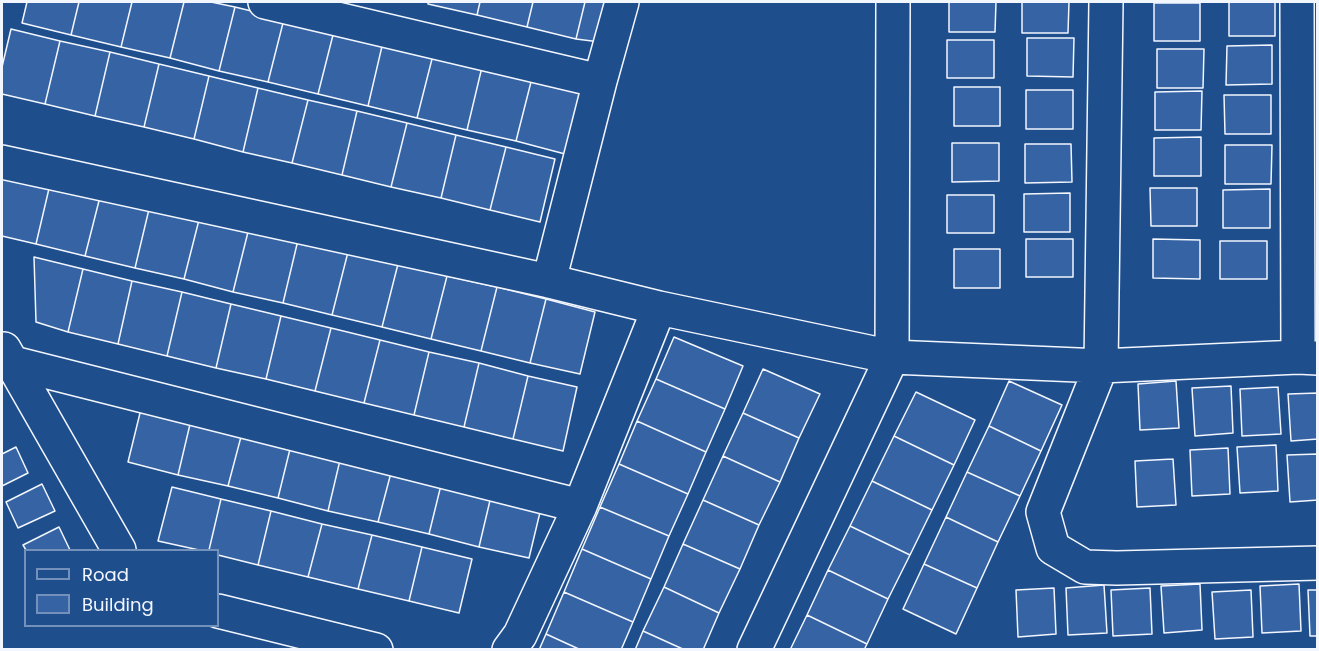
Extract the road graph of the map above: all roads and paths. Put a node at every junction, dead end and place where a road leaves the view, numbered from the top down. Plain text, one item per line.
1 (265, 2) edge
2 (622, 2) edge
3 (893, 2) edge
4 (1106, 2) edge
5 (1297, 2) edge
6 (600, 81) junction
7 (2, 162) edge
8 (549, 281) junction
9 (659, 308) junction
10 (5, 353) edge
11 (892, 357) junction
12 (1307, 358) edge
13 (1101, 366) junction
14 (580, 506) junction
15 (118, 549) edge
16 (1317, 563) edge
17 (219, 611) edge
18 (376, 650) edge
19 (509, 650) edge
20 (754, 650) edge

1 - 6 street
2 - 6 street
3 - 11 street
4 - 13 street
5 - 12 street
6 - 8 street
7 - 8 street
8 - 9 street
9 - 11 street
9 - 14 street
10 - 14 street
10 - 15 street
11 - 13 street
11 - 20 street
12 - 13 street
13 - 16 street
14 - 19 street
17 - 18 street

